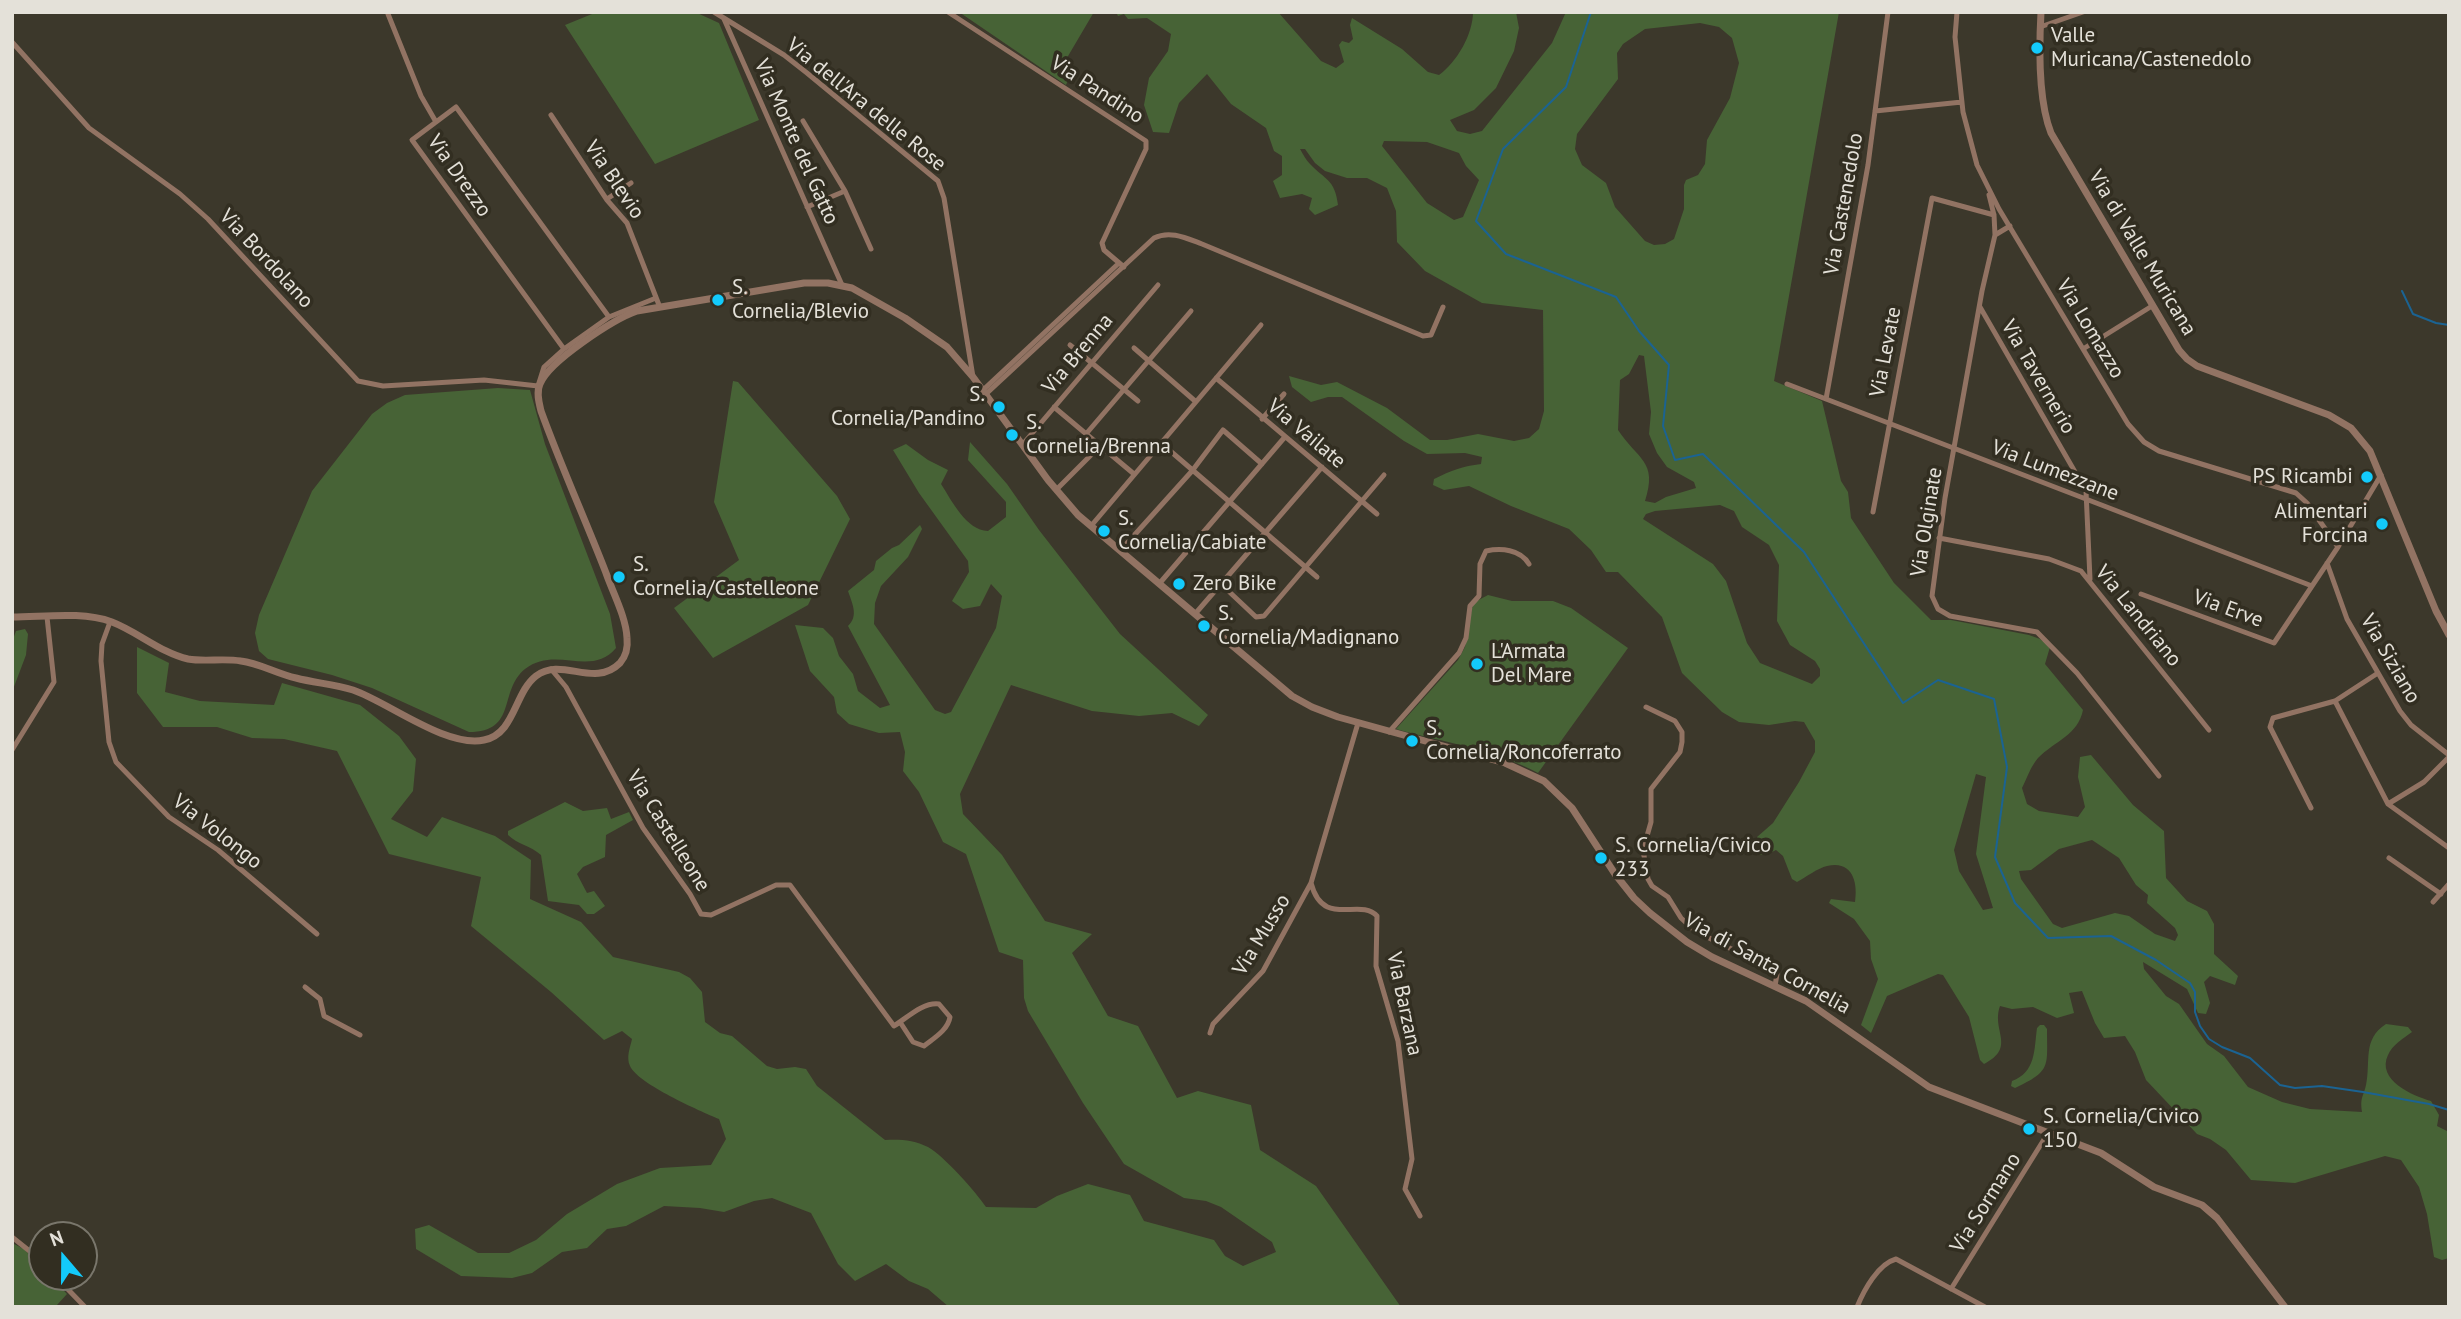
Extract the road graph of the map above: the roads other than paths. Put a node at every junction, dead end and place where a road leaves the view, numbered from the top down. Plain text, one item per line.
1 (714, 12) edge
2 (948, 12) edge
3 (1888, 12) edge
4 (1957, 12) edge
5 (2041, 12) edge
6 (2083, 12) edge
7 (388, 14) dead end
8 (722, 15) edge
9 (2040, 27) junction
10 (12, 42) edge
11 (1962, 102) junction
12 (1875, 111) junction
13 (551, 116) dead end
14 (803, 121) dead end
15 (436, 122) junction
16 (631, 183) dead end
17 (1986, 186) junction
18 (845, 191) junction
19 (607, 199) junction
20 (807, 207) junction
21 (1994, 215) junction
22 (2010, 226) junction
23 (1995, 235) junction
24 (871, 249) dead end
25 (1122, 265) junction
26 (842, 285) junction
27 (1158, 285) dead end
28 (657, 302) junction
29 (2152, 306) junction
30 (1443, 307) dead end
31 (1980, 307) junction
32 (1191, 311) dead end
33 (609, 317) junction
34 (1261, 325) dead end
35 (1070, 345) dead end
36 (1134, 348) dead end
37 (564, 349) junction
38 (2083, 349) junction
39 (1149, 360) junction
40 (1092, 363) junction
41 (973, 377) junction
42 (1216, 378) junction
43 (1787, 384) dead end
44 (538, 386) junction
45 (1124, 390) junction
46 (985, 392) junction
47 (1284, 394) dead end
48 (1826, 400) junction
49 (1138, 401) dead end
50 (1195, 401) junction
51 (1054, 407) junction
52 (1262, 419) junction
53 (1888, 424) junction
54 (1086, 434) junction
55 (1284, 438) junction
56 (1161, 443) junction
57 (1023, 444) junction
58 (1100, 446) junction
59 (1954, 449) junction
60 (1262, 464) junction
61 (1321, 467) junction
62 (1192, 471) junction
63 (1134, 474) junction
64 (1384, 475) dead end
65 (2381, 475) junction
66 (1056, 490) junction
67 (2087, 499) junction
68 (1361, 500) junction
69 (1230, 502) junction
70 (1873, 512) dead end
71 (1377, 514) dead end
72 (1091, 526) junction
73 (1266, 533) junction
74 (1939, 538) junction
75 (2338, 547) junction
76 (1120, 551) junction
77 (2327, 563) junction
78 (1529, 564) dead end
79 (1305, 566) junction
80 (1317, 577) dead end
81 (2090, 579) junction
82 (1159, 584) junction
83 (1221, 584) junction
84 (2312, 586) junction
85 (2141, 594) dead end
86 (1195, 614) junction
87 (12, 617) edge
88 (47, 617) junction
89 (110, 622) junction
90 (2449, 635) edge
91 (551, 669) junction
92 (2378, 673) junction
93 (2335, 701) junction
94 (1646, 707) dead end
95 (1358, 723) junction
96 (2209, 730) dead end
97 (1389, 732) junction
98 (12, 750) edge
99 (2449, 756) edge
100 (2159, 776) dead end
101 (2388, 804) junction
102 (2311, 808) dead end
103 (2449, 848) edge
104 (2389, 858) dead end
105 (1311, 883) junction
106 (2449, 884) edge
107 (2441, 894) junction
108 (2433, 902) dead end
109 (317, 934) dead end
110 (305, 986) dead end
111 (1775, 986) junction
112 (900, 1022) junction
113 (1210, 1033) dead end
114 (360, 1035) dead end
115 (2048, 1133) junction
116 (1420, 1216) dead end
117 (12, 1237) edge
118 (28, 1250) edge
119 (1951, 1289) junction
120 (70, 1291) edge
121 (85, 1307) edge
122 (1857, 1307) edge
123 (1986, 1307) edge
124 (2285, 1307) edge

1 - 8 street, Via dell'Ara delle Rose
2 - 25 street, Via Pandino
3 - 12 street, Via Castenedolo
4 - 11 street, Via Lomazzo
5 - 9 street, Via di Valle Muricana
6 - 9 street
7 - 15 street
8 - 20 street, Via Monte del Gatto
8 - 41 street, Via dell'Ara delle Rose
9 - 29 street, Via di Valle Muricana
10 - 44 street, Via Bordolano
11 - 12 street
11 - 17 street, Via Lomazzo
12 - 48 street, Via Castenedolo
13 - 19 street, Via Blevio
14 - 18 street
15 - 33 street, Via Drezzo
15 - 37 street, Via Drezzo
16 - 19 street
17 - 21 street, Via Olginate
17 - 22 street, Via Lomazzo
18 - 20 street
18 - 24 street
19 - 28 street, Via Blevio
20 - 26 street, Via Monte del Gatto
21 - 23 street, Via Olginate
21 - 53 street, Via Levate
22 - 23 street
22 - 38 street, Via Lomazzo
23 - 31 street, Via Olginate
25 - 30 street
25 - 46 street
26 - 28 street, Via di Santa Cornelia
26 - 41 street, Via di Santa Cornelia
27 - 40 street, Via Brenna
28 - 33 street, Via di Santa Cornelia
28 - 44 street, Via di Santa Cornelia
29 - 38 street
29 - 65 street, Via di Valle Muricana
31 - 59 street, Via Olginate
31 - 67 street, Via Tavernerio
32 - 39 street
33 - 37 street, Via di Santa Cornelia
34 - 42 street
35 - 40 street
36 - 39 street
37 - 44 street, Via di Santa Cornelia
38 - 75 street, Via Lomazzo
39 - 45 street
39 - 50 street
40 - 45 street
40 - 51 street, Via Brenna
41 - 46 street, Via di Santa Cornelia
42 - 50 street
42 - 52 street, Via Vailate
43 - 48 street, Via Lumezzane
44 - 91 street
45 - 49 street
45 - 54 street
46 - 57 street, Via di Santa Cornelia
47 - 52 street
48 - 53 street, Via Lumezzane
50 - 56 street
51 - 54 street
51 - 57 street, Via Brenna
52 - 55 street, Via Vailate
53 - 59 street, Via Lumezzane
53 - 70 street, Via Levate
54 - 58 street
55 - 60 street
55 - 61 street, Via Vailate
56 - 62 street
56 - 63 street
57 - 66 street, Via di Santa Cornelia
58 - 63 street
58 - 66 street
59 - 67 street, Via Lumezzane
59 - 74 street, Via Olginate
60 - 62 street
60 - 69 street
61 - 68 street, Via Vailate
61 - 73 street
62 - 69 street
62 - 76 street
63 - 72 street
64 - 68 street
65 - 75 street, Via Erve
65 - 90 street, Via di Valle Muricana
66 - 72 street, Via di Santa Cornelia
67 - 81 street
67 - 84 street, Via Lumezzane
68 - 71 street, Via Vailate
68 - 79 street
69 - 73 street
69 - 82 street
72 - 76 street, Via di Santa Cornelia
73 - 79 street
73 - 83 street
74 - 81 street, Via Landriano
74 - 100 street, Via Olginate
75 - 77 street, Via Erve
76 - 82 street, Via di Santa Cornelia
77 - 84 street, Via Erve
77 - 92 street, Via Siziano
78 - 97 street
79 - 80 street
79 - 83 street
81 - 96 street, Via Landriano
82 - 86 street, Via di Santa Cornelia
83 - 86 street
84 - 85 street, Via Erve
86 - 95 street, Via di Santa Cornelia
87 - 88 street
88 - 89 street
88 - 98 street
89 - 91 street
89 - 109 street, Via Volongo
91 - 112 street, Via Castelleone
92 - 93 street
92 - 99 street, Via Siziano
93 - 101 street
93 - 102 street
94 - 111 street
95 - 97 street, Via di Santa Cornelia
95 - 105 street
97 - 111 street, Via di Santa Cornelia
99 - 101 street
101 - 103 street
104 - 107 street
105 - 113 street, Via Musso
105 - 116 street, Via Barzana
106 - 107 street
107 - 108 street
110 - 114 street
111 - 115 street, Via di Santa Cornelia
112 - 112 street, Via Castelleone
115 - 119 street, Via Sormano
115 - 124 street, Via di Santa Cornelia
117 - 118 street
119 - 122 street
119 - 123 street
120 - 121 street

